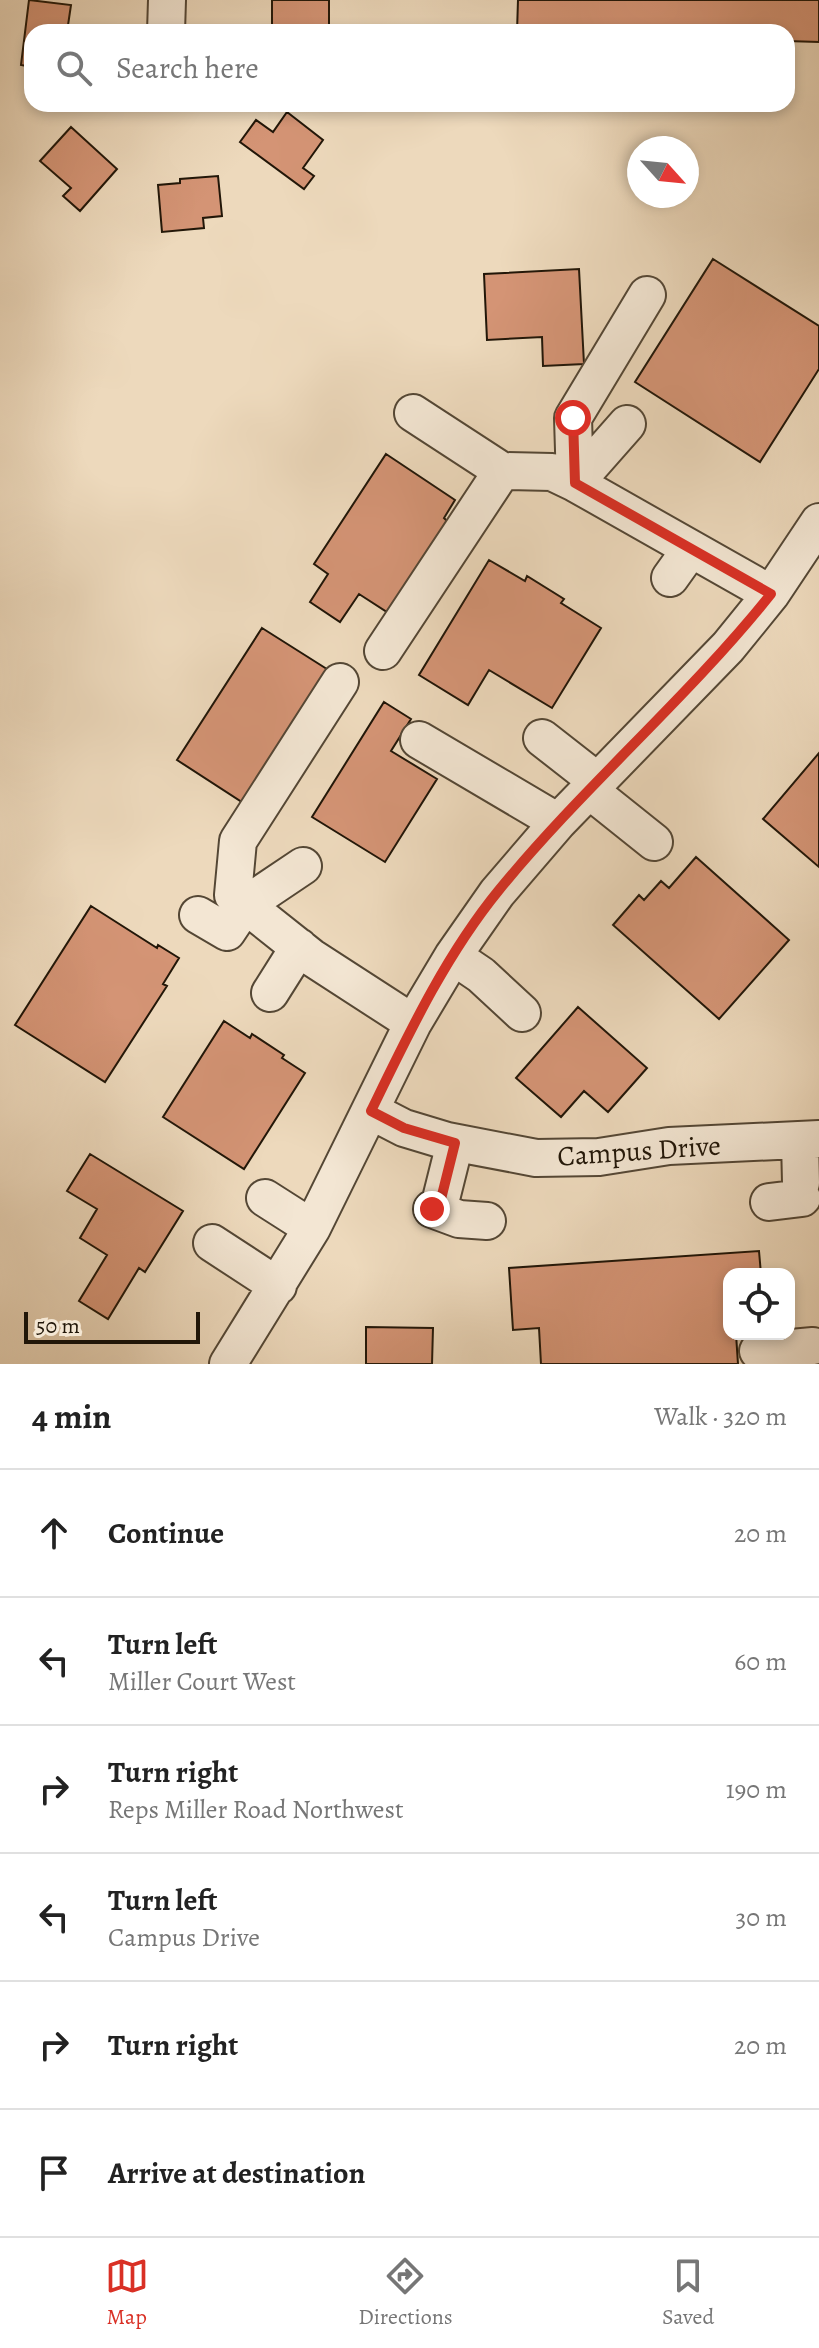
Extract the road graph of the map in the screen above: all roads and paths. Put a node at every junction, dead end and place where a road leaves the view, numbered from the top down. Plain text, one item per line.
1 (167, 0) edge
2 (166, 24) edge
3 (647, 295) dead end
4 (413, 413) dead end
5 (627, 424) dead end
6 (502, 471) junction
7 (564, 477) junction
8 (814, 539) edge
9 (771, 594) junction
10 (383, 651) dead end
11 (340, 682) dead end
12 (542, 738) dead end
13 (419, 740) dead end
14 (593, 785) junction
15 (558, 822) junction
16 (654, 842) dead end
17 (303, 866) dead end
18 (239, 900) junction
19 (198, 915) dead end
20 (299, 947) junction
21 (453, 956) junction
22 (270, 993) dead end
23 (522, 1013) dead end
24 (413, 1023) junction
25 (371, 1111) junction
26 (810, 1139) edge
27 (455, 1143) junction
28 (790, 1194) dead end
29 (265, 1198) dead end
30 (487, 1221) dead end
31 (312, 1228) junction
32 (212, 1243) dead end
33 (278, 1286) junction
34 (813, 1346) dead end
35 (758, 1351) dead end
36 (228, 1364) edge

1 - 2 street
3 - 7 street
4 - 6 street
5 - 7 street
6 - 7 street
6 - 10 street
7 - 9 street
8 - 9 street
9 - 14 street
11 - 18 street
12 - 14 street
13 - 15 street
14 - 15 street
14 - 16 street
15 - 21 street
17 - 18 street
18 - 19 street
18 - 20 street
20 - 22 street
20 - 24 street
21 - 23 street
21 - 24 street
24 - 25 street
25 - 27 street, Campus Drive
25 - 31 street
26 - 27 street, Campus Drive
26 - 28 street
27 - 30 street
29 - 31 street
31 - 33 street
32 - 33 street
33 - 36 street
34 - 35 street

